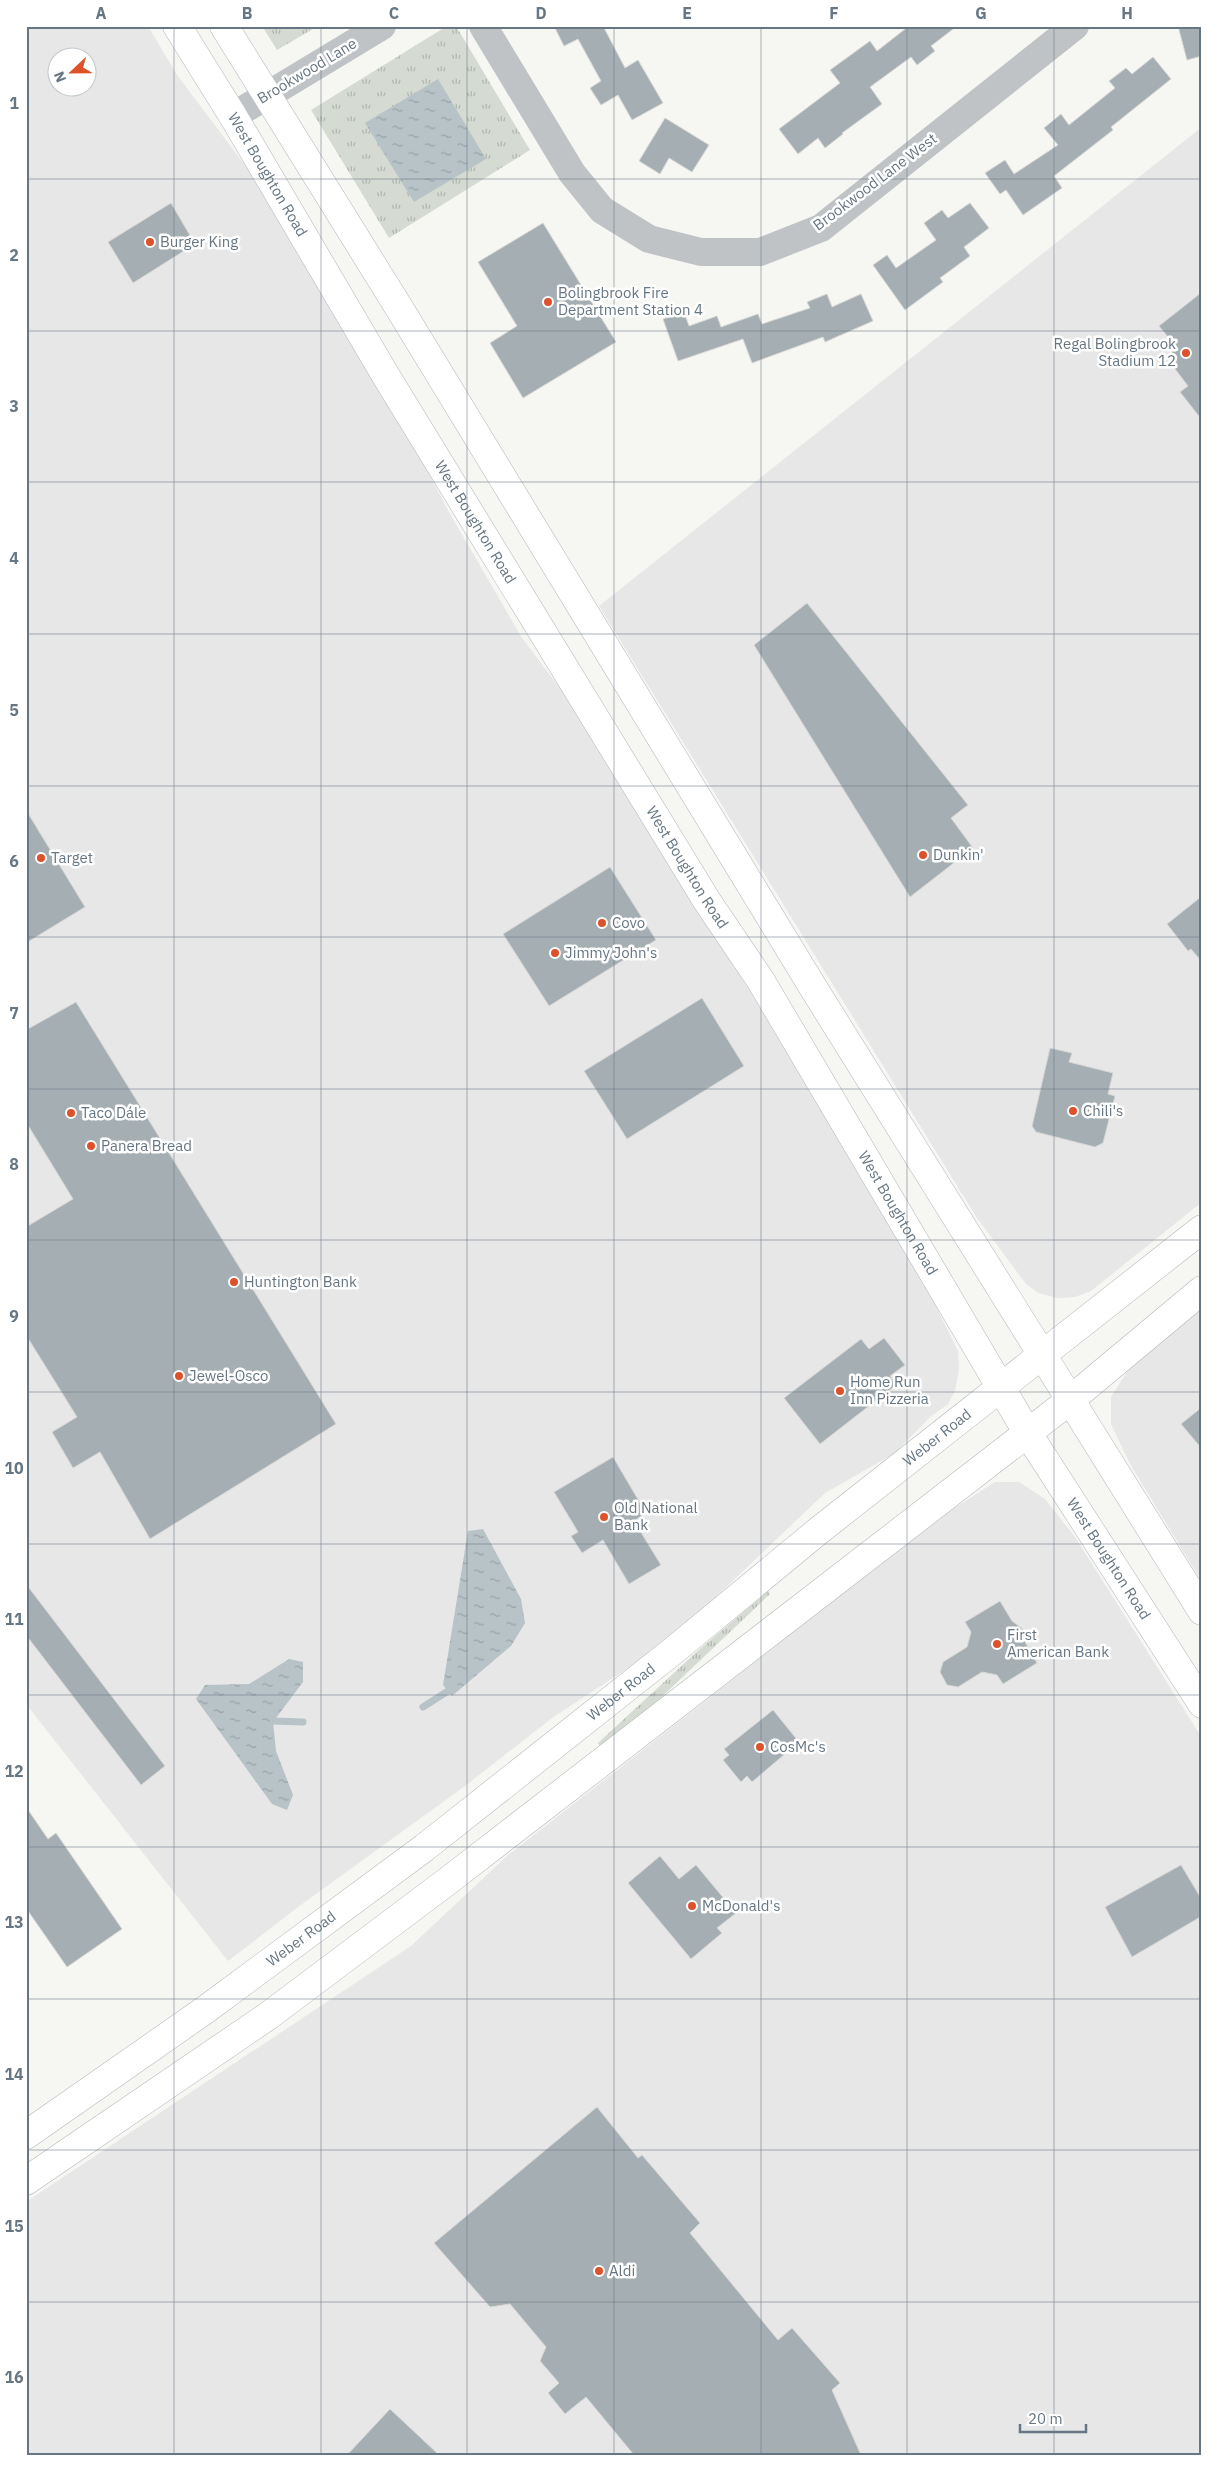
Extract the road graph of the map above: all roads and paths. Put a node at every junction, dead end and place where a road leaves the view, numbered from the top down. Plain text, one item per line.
1 (177, 26) edge
2 (224, 26) edge
3 (382, 26) edge
4 (483, 26) edge
5 (1074, 26) edge
6 (266, 96) junction
7 (233, 116) junction
8 (1202, 1229) edge
9 (1202, 1290) edge
10 (1042, 1354) junction
11 (1001, 1388) junction
12 (1069, 1400) junction
13 (1027, 1432) junction
14 (1202, 1611) edge
15 (1202, 1704) edge
16 (26, 2134) edge
17 (26, 2181) edge

1 - 7 main road, West Boughton Road
2 - 6 main road
3 - 6 street, Brookwood Lane
4 - 5 street, Brookwood Lane West
6 - 7 street, Brookwood Lane
6 - 10 main road
7 - 11 main road, West Boughton Road
8 - 10 main road, Weber Road
9 - 12 main road
10 - 11 main road, Weber Road
10 - 12 main road
11 - 13 main road, West Boughton Road
11 - 16 main road, Weber Road
12 - 13 main road
12 - 14 main road
13 - 15 main road, West Boughton Road
13 - 17 main road

